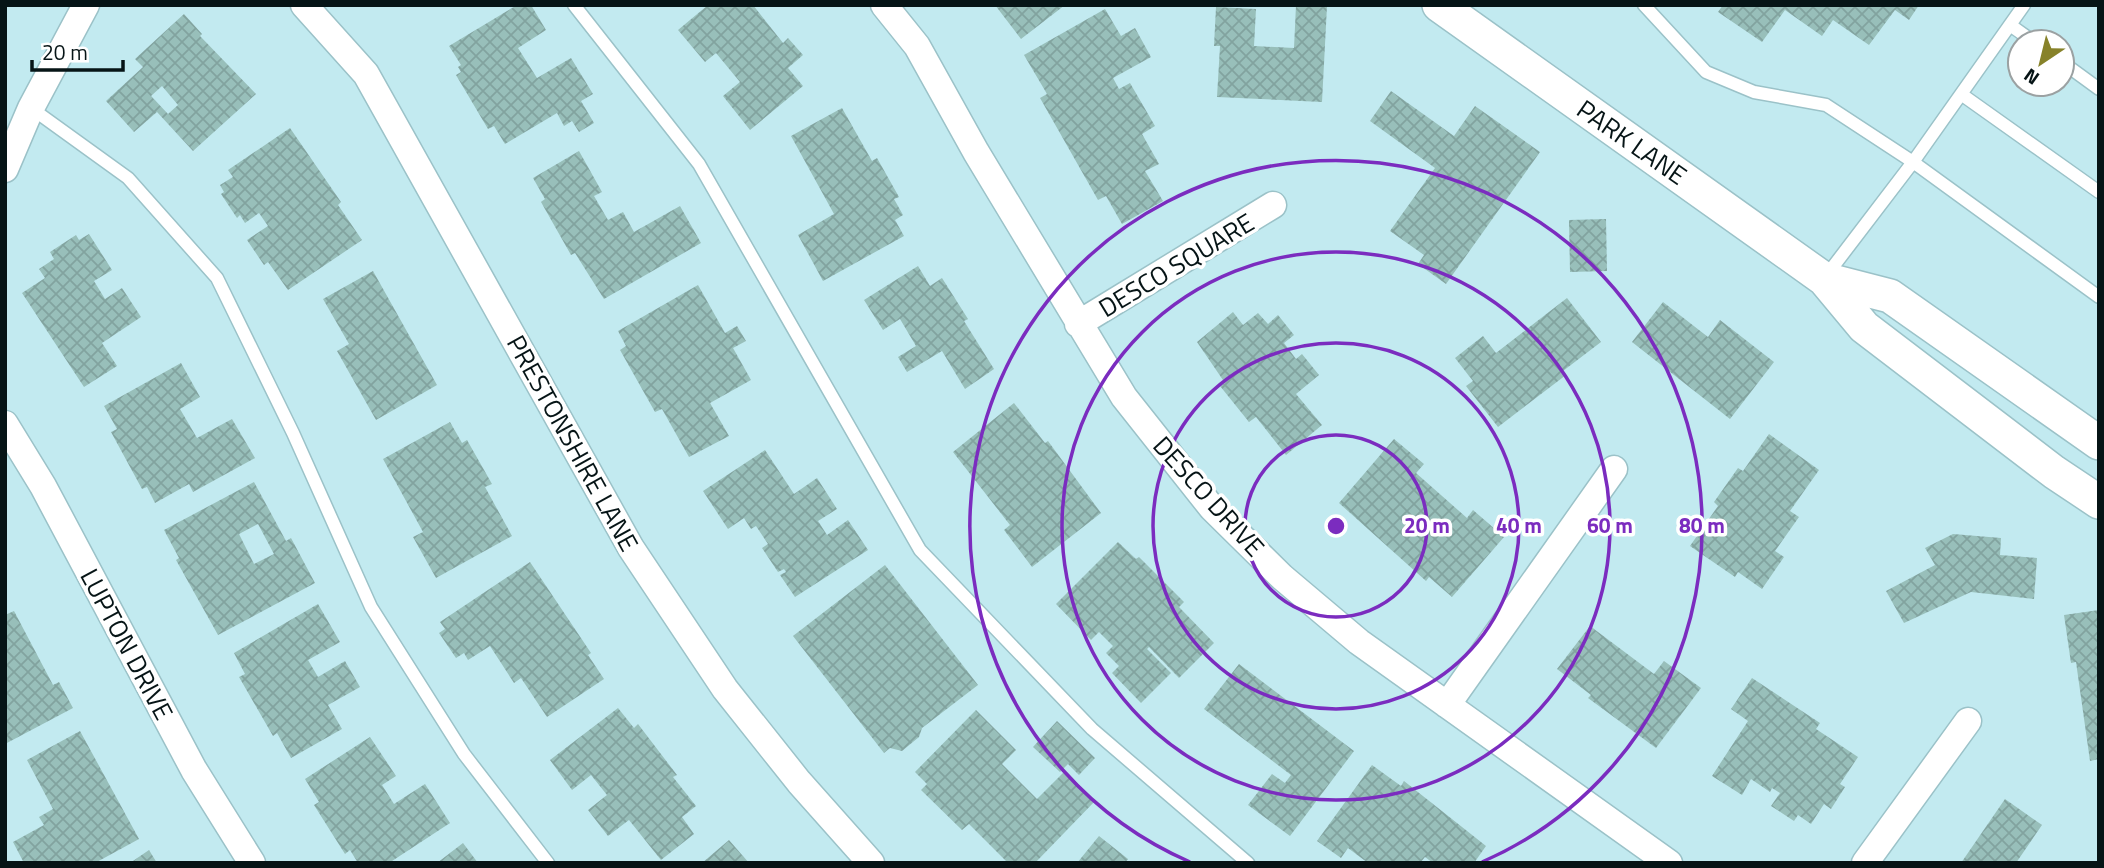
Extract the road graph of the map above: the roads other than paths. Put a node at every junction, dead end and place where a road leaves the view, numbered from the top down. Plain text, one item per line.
1 (86, 5) edge
2 (303, 5) edge
3 (574, 5) edge
4 (884, 5) edge
5 (1439, 5) edge
6 (1644, 5) edge
7 (2024, 5) edge
8 (2010, 25) junction
9 (2014, 28) edge
10 (2076, 72) edge
11 (2099, 89) edge
12 (1961, 94) junction
13 (31, 108) junction
14 (1913, 162) junction
15 (5, 169) edge
16 (2099, 192) edge
17 (1273, 205) dead end
18 (1824, 279) junction
19 (2099, 297) edge
20 (1078, 324) junction
21 (5, 424) edge
22 (2099, 443) edge
23 (1614, 469) dead end
24 (2099, 502) edge
25 (1447, 705) junction
26 (1968, 721) dead end
27 (253, 863) edge
28 (548, 863) edge
29 (871, 863) edge
30 (1248, 863) edge
31 (1669, 863) edge
32 (1865, 863) edge

1 - 13 street
2 - 29 street, PRESTONSHIRE LANE
3 - 30 lane
4 - 20 street, DESCO DRIVE
5 - 18 street, PARK LANE
6 - 14 lane
7 - 8 lane
8 - 9 lane
8 - 12 lane
10 - 11 lane
12 - 14 lane
12 - 16 lane
13 - 15 street
13 - 28 lane
14 - 18 lane
14 - 19 lane
17 - 20 street, DESCO SQUARE
18 - 22 street, PARK LANE
18 - 24 street, PARK LANE
20 - 25 street, DESCO DRIVE
21 - 27 street, LUPTON DRIVE
23 - 25 street
25 - 31 street, DESCO DRIVE
26 - 32 street

